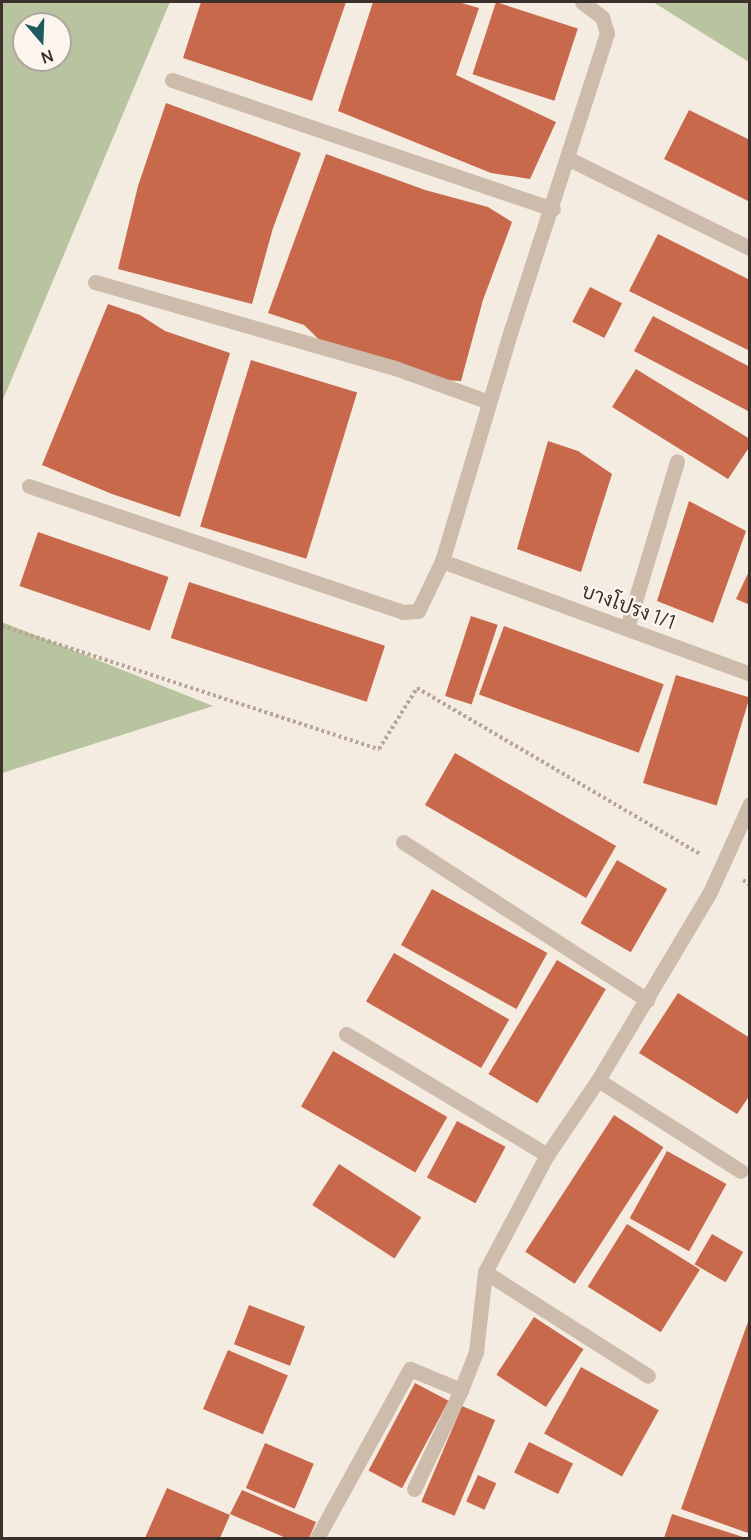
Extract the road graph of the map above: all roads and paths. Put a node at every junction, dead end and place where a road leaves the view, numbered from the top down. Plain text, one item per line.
1 (582, 2) edge
2 (172, 80) dead end
3 (568, 159) junction
4 (553, 209) junction
5 (750, 248) edge
6 (95, 282) dead end
7 (489, 402) junction
8 (677, 461) dead end
9 (29, 486) dead end
10 (448, 562) junction
11 (2, 626) edge
12 (627, 628) junction
13 (750, 674) edge
14 (750, 804) edge
15 (403, 842) dead end
16 (723, 867) junction
17 (647, 1000) junction
18 (346, 1034) dead end
19 (598, 1080) junction
20 (547, 1155) junction
21 (741, 1171) dead end
22 (485, 1272) junction
23 (648, 1376) dead end
24 (461, 1390) junction
25 (414, 1489) dead end
26 (317, 1539) edge

1 - 3 street
2 - 4 street
3 - 4 street
3 - 5 street
4 - 7 street
6 - 7 street
7 - 10 street
8 - 12 street
9 - 10 street
10 - 12 street, บางโปรง 1/1
11 - 16 path
12 - 13 street, บางโปรง 1/1
14 - 16 street
15 - 17 street
16 - 17 street
17 - 19 street
18 - 20 street
19 - 20 street
19 - 21 street
20 - 22 street
22 - 23 street
22 - 24 street
24 - 25 street
24 - 26 street

